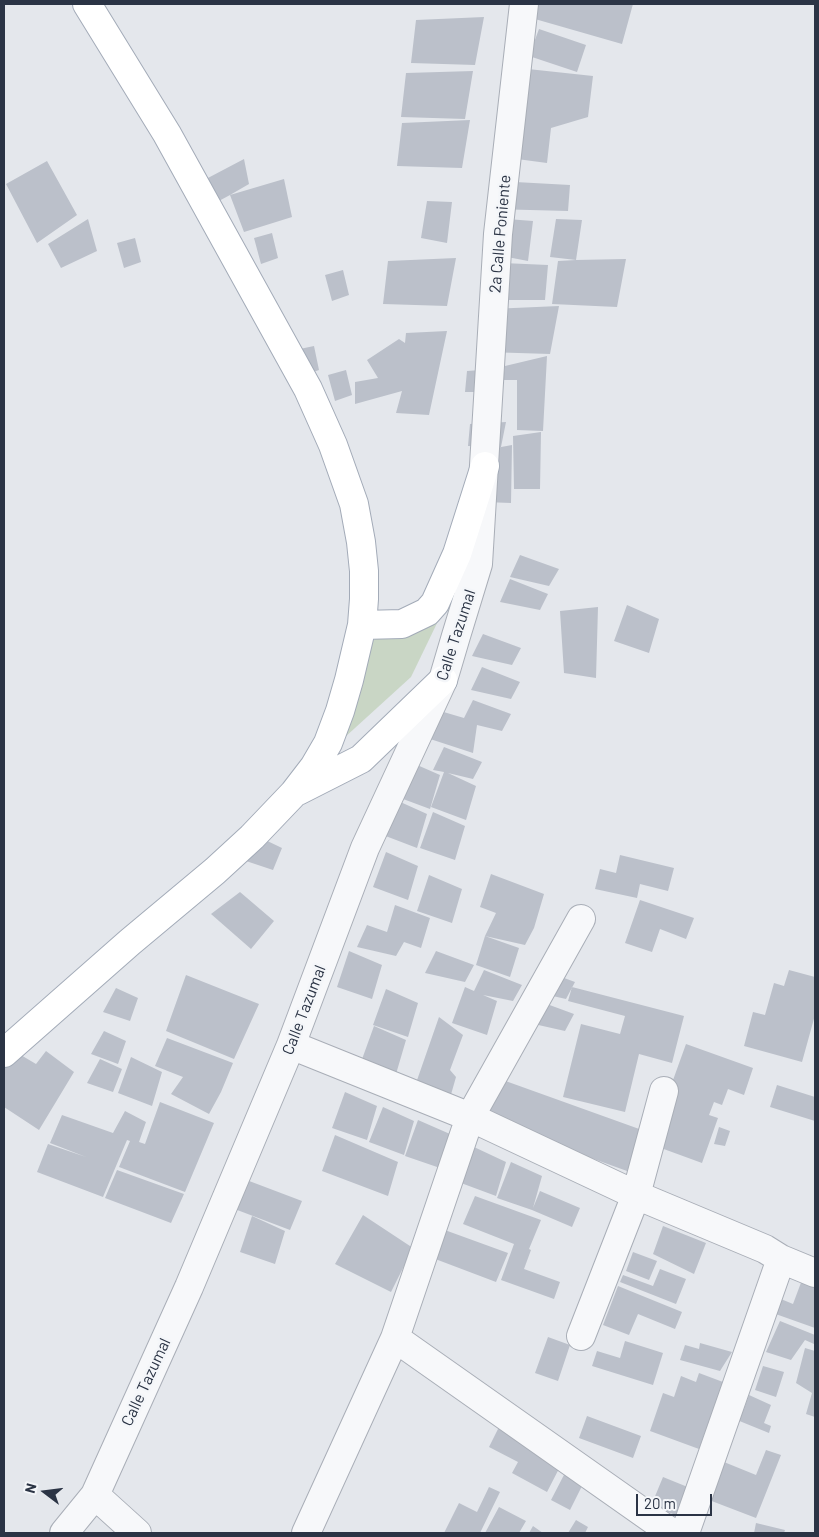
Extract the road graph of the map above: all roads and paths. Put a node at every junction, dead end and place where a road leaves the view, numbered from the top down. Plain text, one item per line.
1 (87, 4) edge
2 (524, 4) edge
3 (485, 466) junction
4 (362, 625) junction
5 (443, 680) junction
6 (294, 793) junction
7 (581, 918) dead end
8 (291, 1045) junction
9 (4, 1053) edge
10 (664, 1091) dead end
11 (470, 1117) junction
12 (636, 1195) junction
13 (781, 1259) junction
14 (815, 1273) edge
15 (581, 1336) dead end
16 (395, 1338) junction
17 (95, 1495) junction
18 (64, 1533) edge
19 (137, 1533) edge
20 (306, 1533) edge
21 (672, 1533) edge
22 (684, 1533) edge

1 - 4 main road
2 - 3 street, 2a Calle Poniente
3 - 4 main road
3 - 5 street, Calle Tazumal
4 - 6 main road
5 - 6 main road
5 - 8 street, Calle Tazumal
6 - 9 main road
7 - 11 street
8 - 11 street
8 - 17 street, Calle Tazumal
10 - 12 street
11 - 12 street
11 - 16 street
12 - 13 street
12 - 15 street
13 - 14 street
13 - 22 street
16 - 20 street
16 - 21 street
17 - 18 street, Calle Tazumal
17 - 19 street

